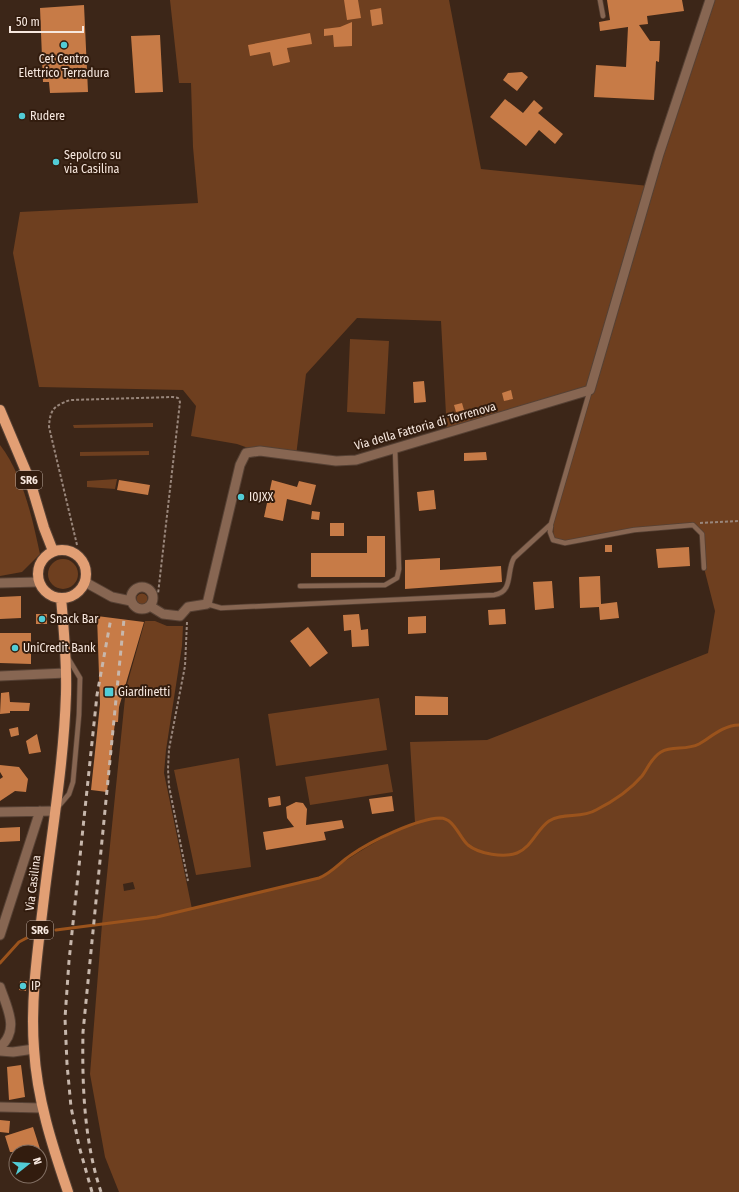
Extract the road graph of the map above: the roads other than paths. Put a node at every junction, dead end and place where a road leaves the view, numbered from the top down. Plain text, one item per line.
1 (600, 0) edge
2 (710, 0) edge
3 (602, 16) dead end
4 (590, 390) junction
5 (0, 410) edge
6 (395, 448) junction
7 (551, 524) junction
8 (53, 551) junction
9 (704, 568) dead end
10 (39, 582) junction
11 (85, 582) junction
12 (0, 583) edge
13 (300, 586) dead end
14 (61, 598) junction
15 (131, 601) junction
16 (207, 604) junction
17 (150, 606) junction
18 (65, 653) junction
19 (66, 673) junction
20 (0, 676) edge
21 (40, 811) junction
22 (55, 811) junction
23 (0, 812) edge
24 (0, 907) edge
25 (10, 907) junction
26 (0, 935) edge
27 (0, 987) edge
28 (0, 1047) edge
29 (34, 1049) junction
30 (0, 1051) edge
31 (0, 1107) edge
32 (42, 1108) junction
33 (68, 1192) edge

1 - 3 lane
2 - 4 street
4 - 6 street, Via della Fattoria di Torrenova
4 - 7 lane
5 - 8 main road, SR6
6 - 13 lane
6 - 16 street, Via della Fattoria di Torrenova
7 - 9 lane
7 - 16 lane
8 - 10 main road
8 - 11 main road
10 - 12 street
10 - 14 main road
11 - 14 main road
11 - 15 street
14 - 18 main road, Via Casilina / SR6
15 - 17 street
15 - 17 street
16 - 17 street
18 - 19 main road, Via Casilina / SR6
18 - 22 lane
19 - 20 street
19 - 22 main road, Via Casilina / SR6
21 - 22 street
21 - 23 street
21 - 25 street
22 - 29 main road, Via Casilina / SR6
24 - 25 street
25 - 26 street
27 - 28 street
29 - 30 street
29 - 32 main road, Via Casilina / SR6
31 - 32 street
32 - 33 main road, Via Casilina / SR6

